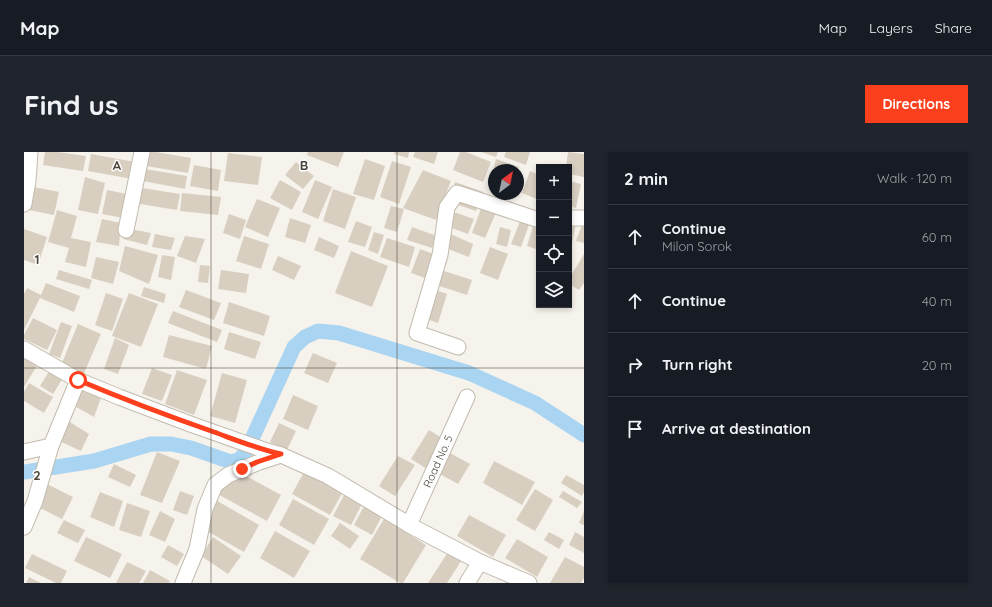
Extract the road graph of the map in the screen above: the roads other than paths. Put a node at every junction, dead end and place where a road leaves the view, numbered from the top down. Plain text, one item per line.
1 (30, 152) edge
2 (142, 152) edge
3 (24, 204) edge
4 (572, 218) edge
5 (584, 218) edge
6 (536, 219) edge
7 (126, 230) dead end
8 (458, 347) dead end
9 (24, 349) edge
10 (78, 380) junction
11 (467, 397) dead end
12 (49, 451) junction
13 (24, 452) edge
14 (274, 453) junction
15 (409, 524) junction
16 (24, 527) edge
17 (480, 562) junction
18 (183, 583) edge
19 (468, 583) edge
20 (529, 583) edge

1 - 3 street
2 - 7 street
4 - 5 street
6 - 8 street
9 - 10 street
10 - 12 street
10 - 14 street
11 - 15 street, Road No. 5
12 - 13 street
12 - 16 street
14 - 15 street
14 - 18 street
15 - 17 street
17 - 19 street
17 - 20 street

